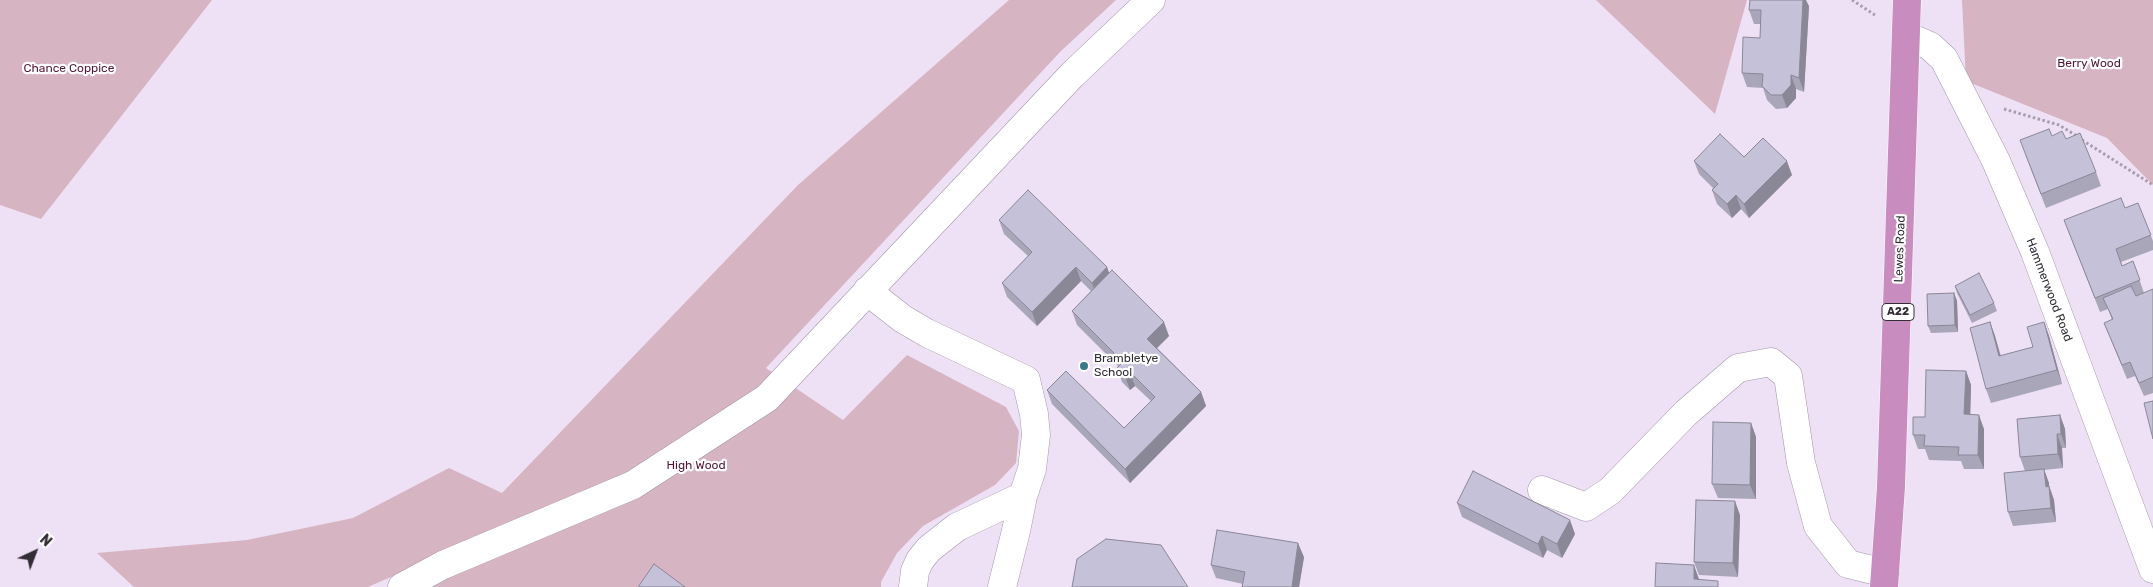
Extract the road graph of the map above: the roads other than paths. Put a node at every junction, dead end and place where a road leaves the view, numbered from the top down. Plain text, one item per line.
1 (1150, 0) edge
2 (1907, 0) edge
3 (1907, 36) junction
4 (867, 291) junction
5 (1542, 490) dead end
6 (1022, 496) junction
7 (2153, 569) edge
8 (1884, 580) edge
9 (402, 587) edge
10 (912, 587) edge
11 (1002, 587) edge

1 - 4 street
2 - 3 highway, Lewes Road / A22
3 - 7 street, Hammerwood Road
3 - 8 highway, Lewes Road / A22
4 - 6 street
4 - 9 street
5 - 8 street
6 - 10 street
6 - 11 street

